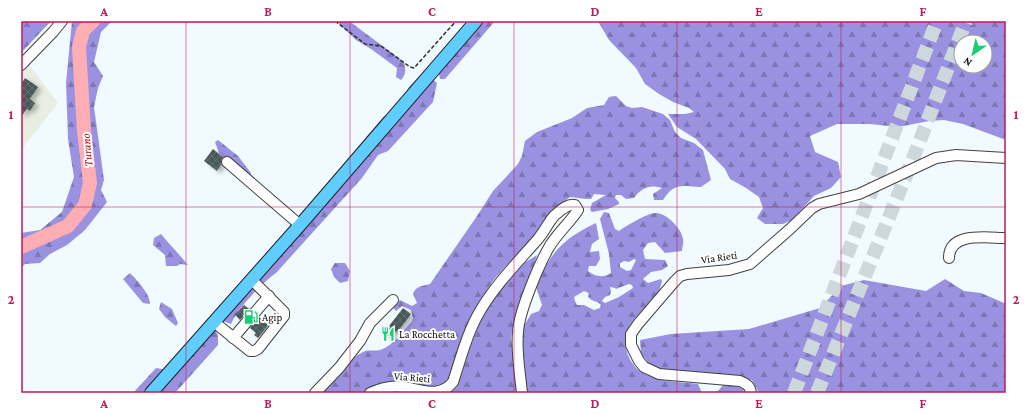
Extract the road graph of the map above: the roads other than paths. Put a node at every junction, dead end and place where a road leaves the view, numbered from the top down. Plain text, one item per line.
1 (62, 21) edge
2 (476, 21) edge
3 (21, 65) edge
4 (1006, 158) edge
5 (227, 162) dead end
6 (300, 226) junction
7 (1006, 238) edge
8 (949, 258) dead end
9 (252, 280) junction
10 (269, 296) junction
11 (393, 300) dead end
12 (214, 322) junction
13 (233, 338) junction
14 (151, 393) edge
15 (315, 393) edge
16 (370, 393) edge
17 (522, 393) edge
18 (751, 393) edge

1 - 3 street
2 - 6 main road
4 - 18 street, Via Rieti
5 - 6 street
6 - 9 main road
7 - 8 street
9 - 10 street
9 - 12 main road
10 - 13 street
10 - 13 street
11 - 15 street
12 - 13 street
12 - 14 main road
16 - 17 street, Via Rieti

